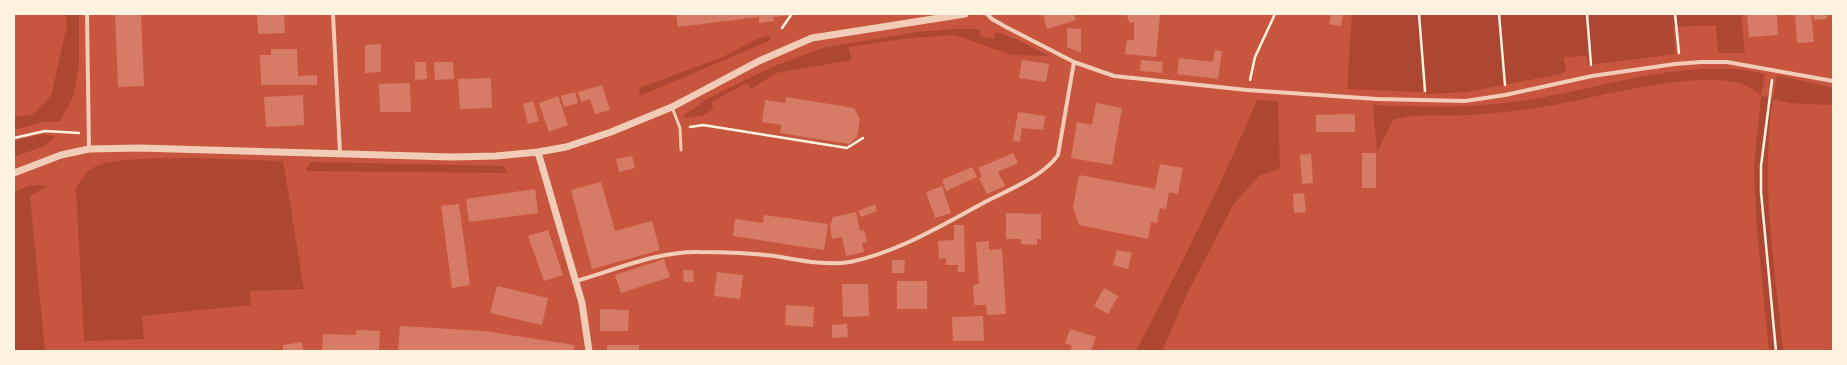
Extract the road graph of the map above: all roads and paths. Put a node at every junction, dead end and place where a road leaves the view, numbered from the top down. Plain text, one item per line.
1 (87, 14) edge
2 (333, 14) edge
3 (965, 14) edge
4 (987, 14) edge
5 (1275, 14) edge
6 (1419, 14) edge
7 (1499, 14) edge
8 (1587, 14) edge
9 (1675, 14) edge
10 (791, 15) dead end
11 (948, 16) edge
12 (782, 28) dead end
13 (1074, 62) junction
14 (1681, 63) junction
15 (1774, 69) junction
16 (1592, 76) junction
17 (1833, 81) edge
18 (1247, 90) junction
19 (1505, 95) junction
20 (1426, 101) junction
21 (672, 107) junction
22 (680, 128) junction
23 (88, 133) junction
24 (14, 138) edge
25 (863, 138) dead end
26 (89, 149) junction
27 (681, 150) dead end
28 (538, 152) junction
29 (340, 153) junction
30 (14, 173) edge
31 (576, 281) junction
32 (589, 351) edge
33 (1776, 351) edge

1 - 23 street
2 - 29 street
3 - 11 street
4 - 13 street
5 - 18 path
6 - 20 path
7 - 19 path
8 - 16 path
9 - 14 path
10 - 12 path
11 - 21 street
13 - 18 street
13 - 31 street
14 - 15 street
14 - 16 street
15 - 17 street
15 - 33 path
16 - 19 street
18 - 20 street
19 - 20 street
21 - 22 lane
21 - 28 street
22 - 25 path
22 - 27 lane
23 - 24 path
23 - 26 street
26 - 29 street
26 - 30 street
28 - 29 street
28 - 31 street
31 - 32 street

